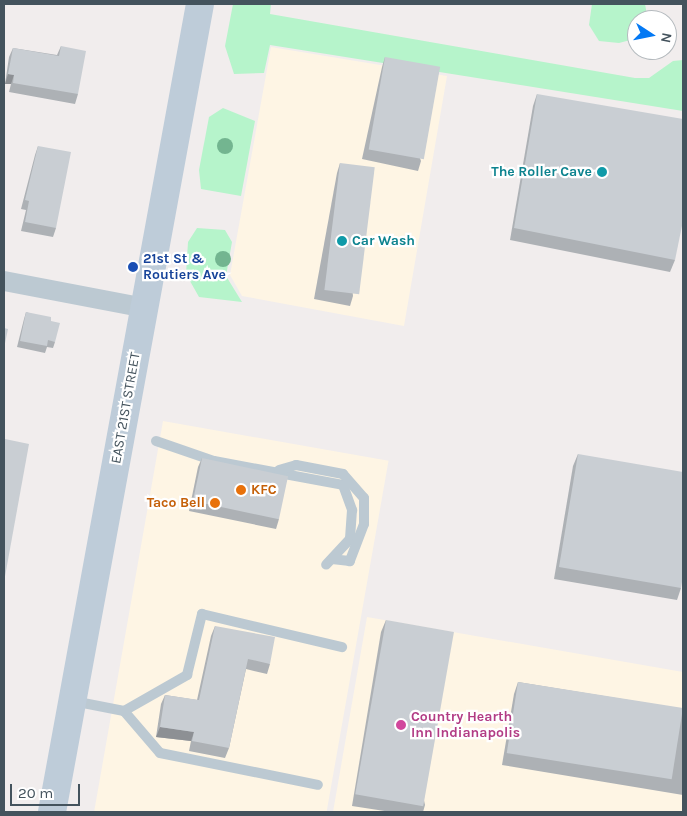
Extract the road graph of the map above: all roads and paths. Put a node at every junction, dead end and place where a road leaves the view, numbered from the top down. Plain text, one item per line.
1 (200, 4) edge
2 (4, 281) edge
3 (145, 308) junction
4 (156, 441) dead end
5 (275, 471) junction
6 (342, 647) dead end
7 (72, 701) junction
8 (124, 711) junction
9 (318, 785) dead end
10 (52, 812) edge

1 - 3 main road, EAST 21ST STREET
2 - 3 street
3 - 7 main road, EAST 21ST STREET
4 - 5 lane
5 - 5 lane
6 - 8 lane
7 - 8 lane
7 - 10 main road, EAST 21ST STREET
8 - 9 lane

